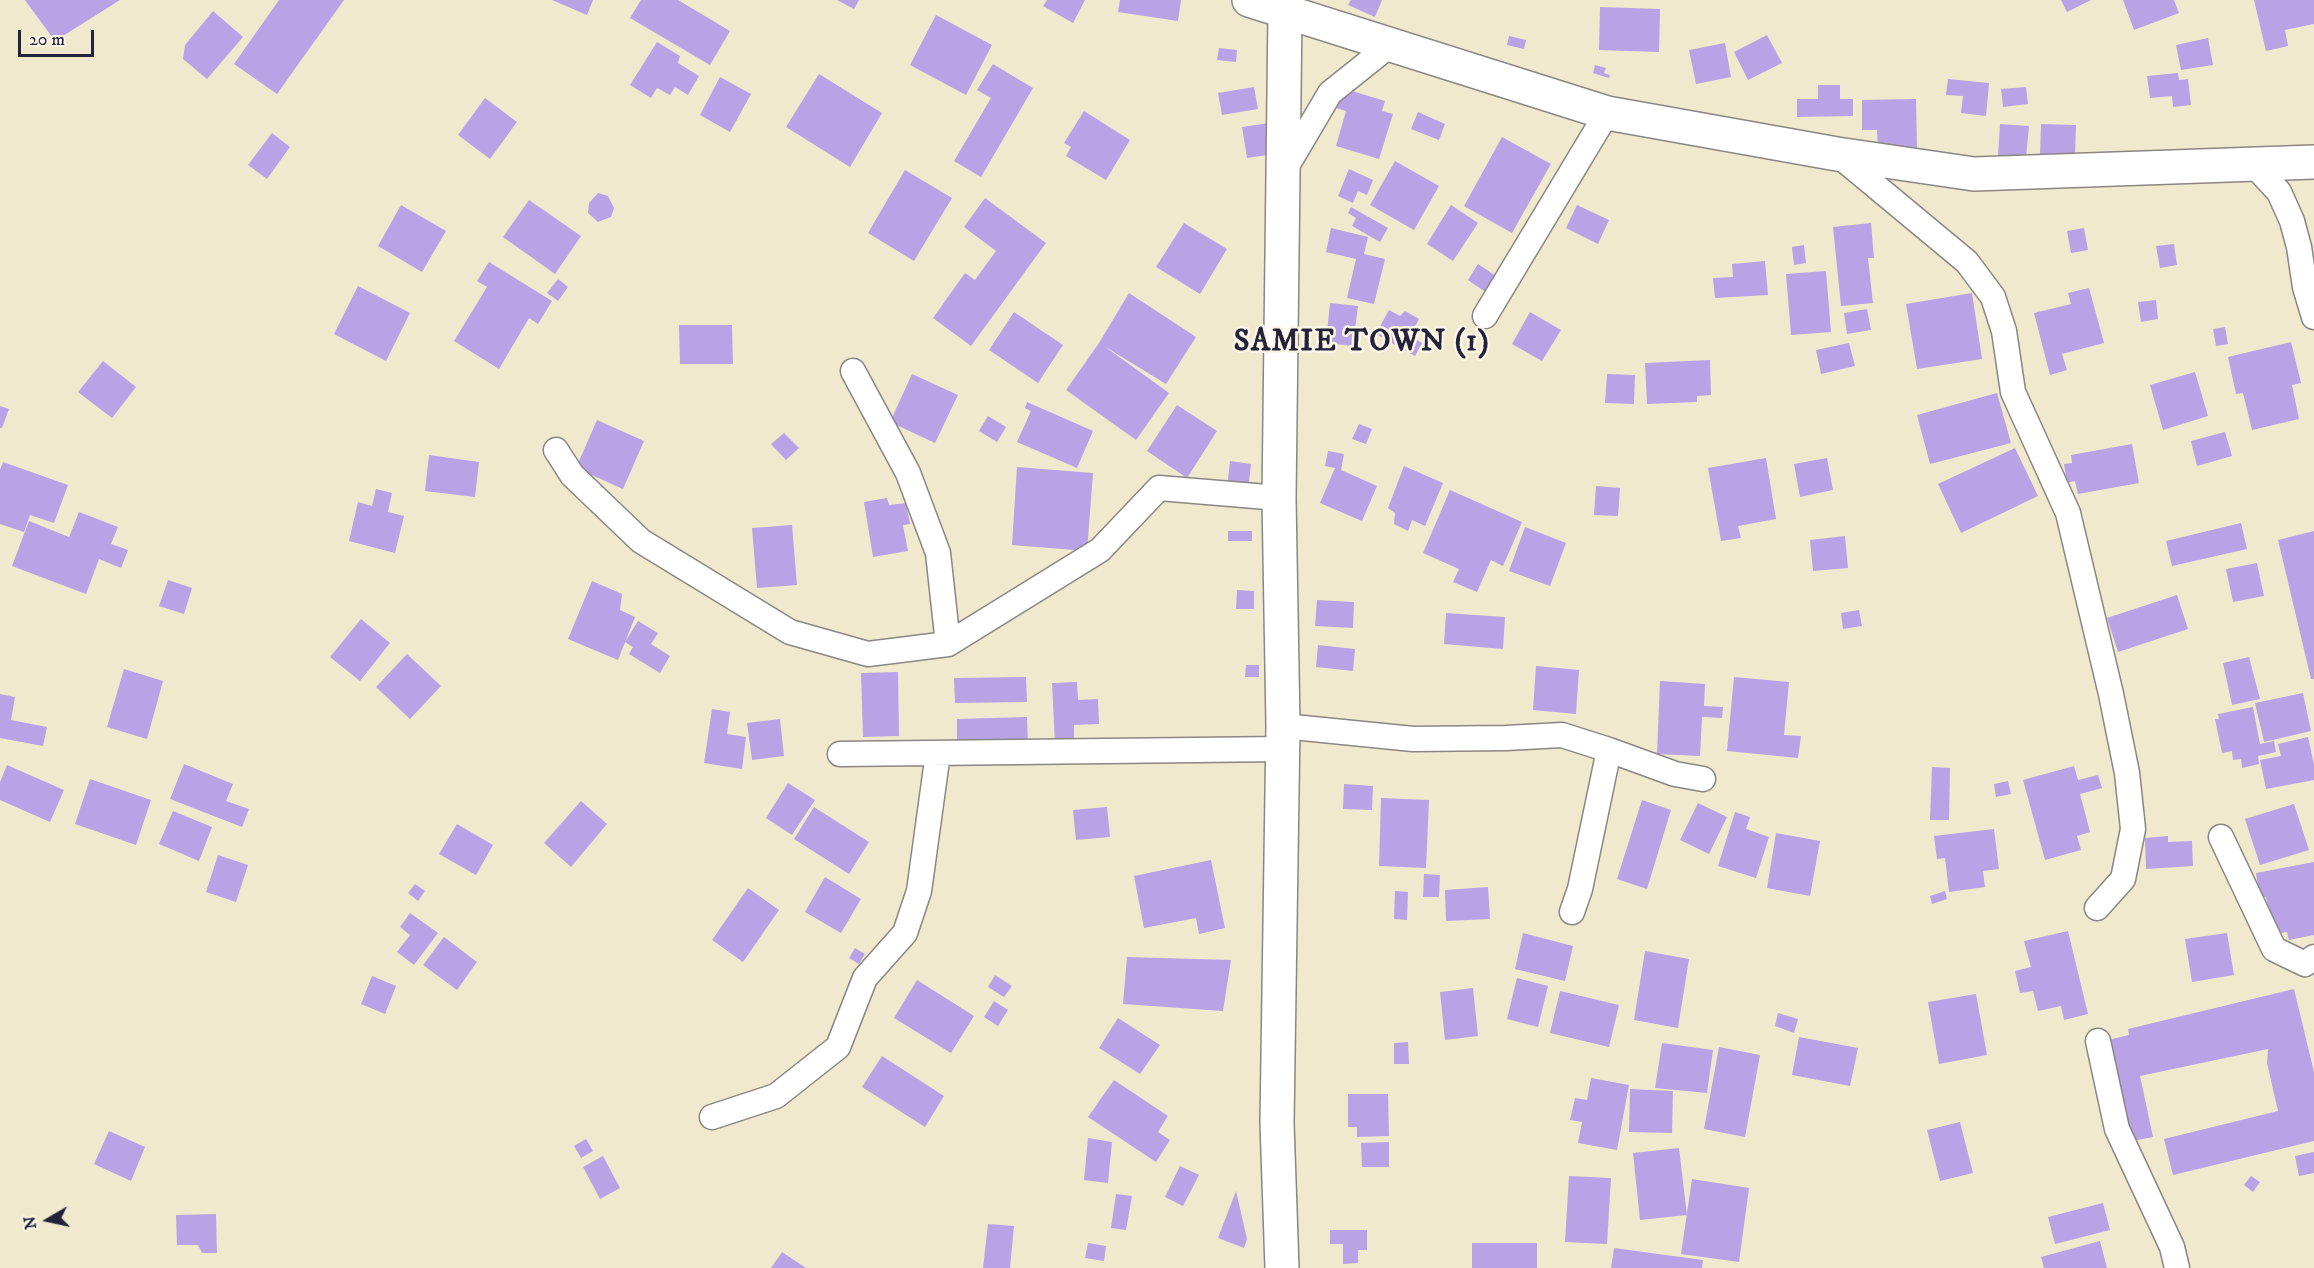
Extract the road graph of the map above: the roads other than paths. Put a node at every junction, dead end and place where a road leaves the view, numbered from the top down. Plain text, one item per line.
1 (1249, 0) edge
2 (1285, 12) junction
3 (1390, 45) junction
4 (1606, 112) junction
5 (1837, 154) junction
6 (2314, 162) edge
7 (2253, 164) junction
8 (1283, 173) junction
9 (1485, 316) dead end
10 (2314, 317) edge
11 (853, 371) dead end
12 (556, 450) dead end
13 (1279, 498) junction
14 (948, 644) junction
15 (1283, 738) junction
16 (1609, 750) junction
17 (938, 753) junction
18 (840, 754) dead end
19 (1703, 779) dead end
20 (2220, 837) dead end
21 (2097, 908) dead end
22 (1572, 912) dead end
23 (2314, 957) edge
24 (2098, 1041) dead end
25 (712, 1117) dead end
26 (1282, 1268) edge
27 (2177, 1268) edge

1 - 2 street
2 - 3 street
2 - 8 street
3 - 4 street
3 - 8 street
4 - 5 street
4 - 9 street
5 - 7 street
5 - 21 street
6 - 7 street
7 - 10 street
8 - 13 street
11 - 14 street
12 - 14 street
13 - 14 street
13 - 15 street
15 - 16 street
15 - 17 street
15 - 26 street
16 - 19 street
16 - 22 street
17 - 18 street
17 - 25 street
20 - 23 street
24 - 27 street

